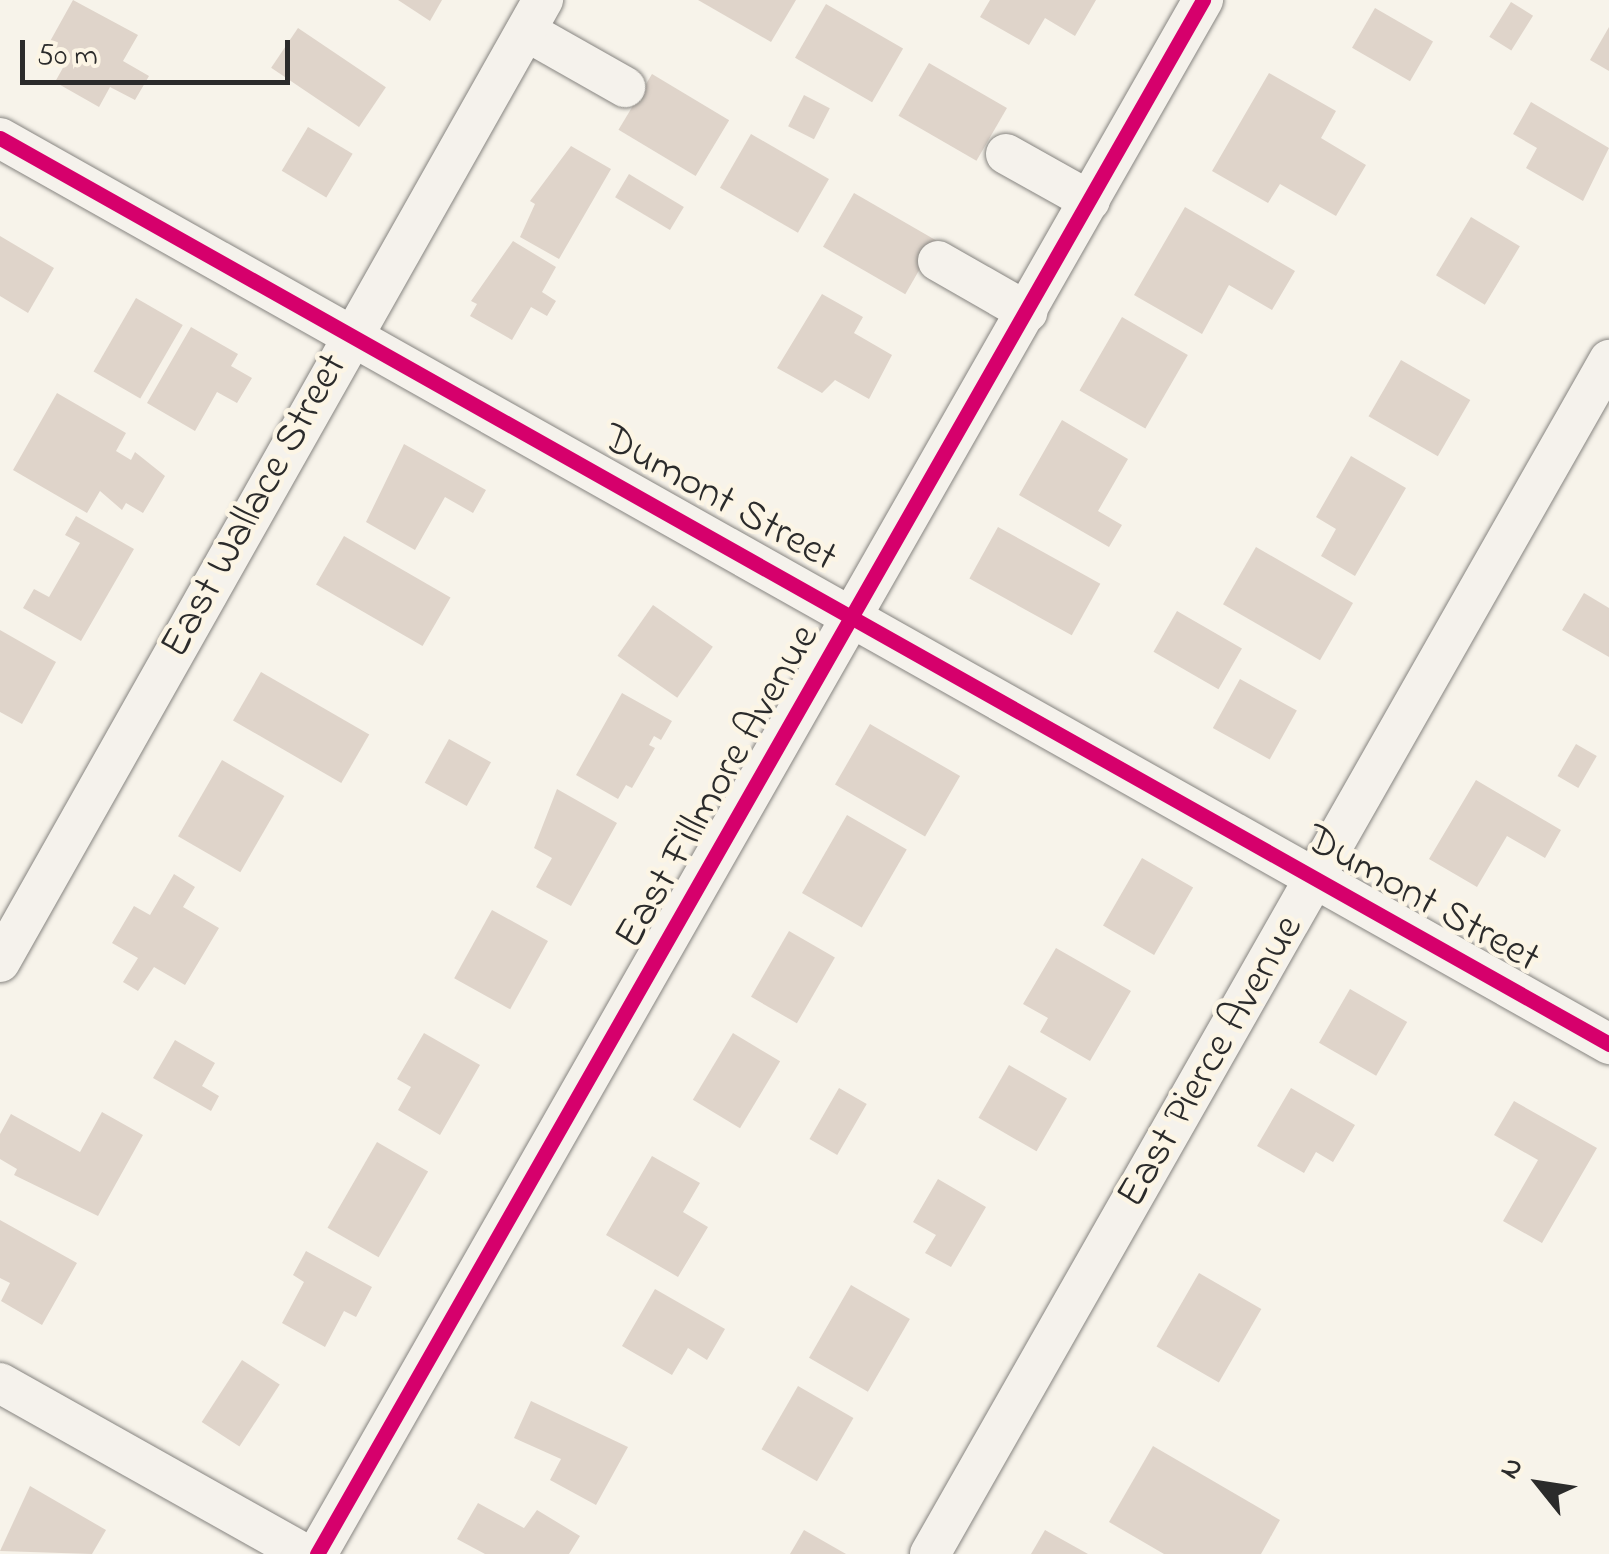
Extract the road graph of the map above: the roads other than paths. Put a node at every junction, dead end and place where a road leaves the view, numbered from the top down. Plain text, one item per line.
1 (1203, 0) edge
2 (534, 15) edge
3 (625, 87) dead end
4 (0, 138) edge
5 (1006, 154) dead end
6 (1090, 201) junction
7 (938, 261) dead end
8 (1028, 312) junction
9 (352, 332) junction
10 (1609, 360) edge
11 (856, 616) junction
12 (1314, 880) junction
13 (0, 962) edge
14 (1609, 1044) edge
15 (0, 1382) edge
16 (305, 1554) edge
17 (317, 1554) edge
18 (930, 1554) edge

1 - 6 street, East Fillmore Avenue
2 - 3 street
2 - 9 street, East Wallace Street
4 - 9 street, Dumont Street
5 - 6 street
6 - 8 street, East Fillmore Avenue
7 - 8 street
8 - 11 street, East Fillmore Avenue
9 - 11 street, Dumont Street
9 - 13 street, East Wallace Street
10 - 12 street, East Pierce Avenue
11 - 12 street, Dumont Street
11 - 17 street, East Fillmore Avenue
12 - 14 street, Dumont Street
12 - 18 street, East Pierce Avenue
15 - 16 street

